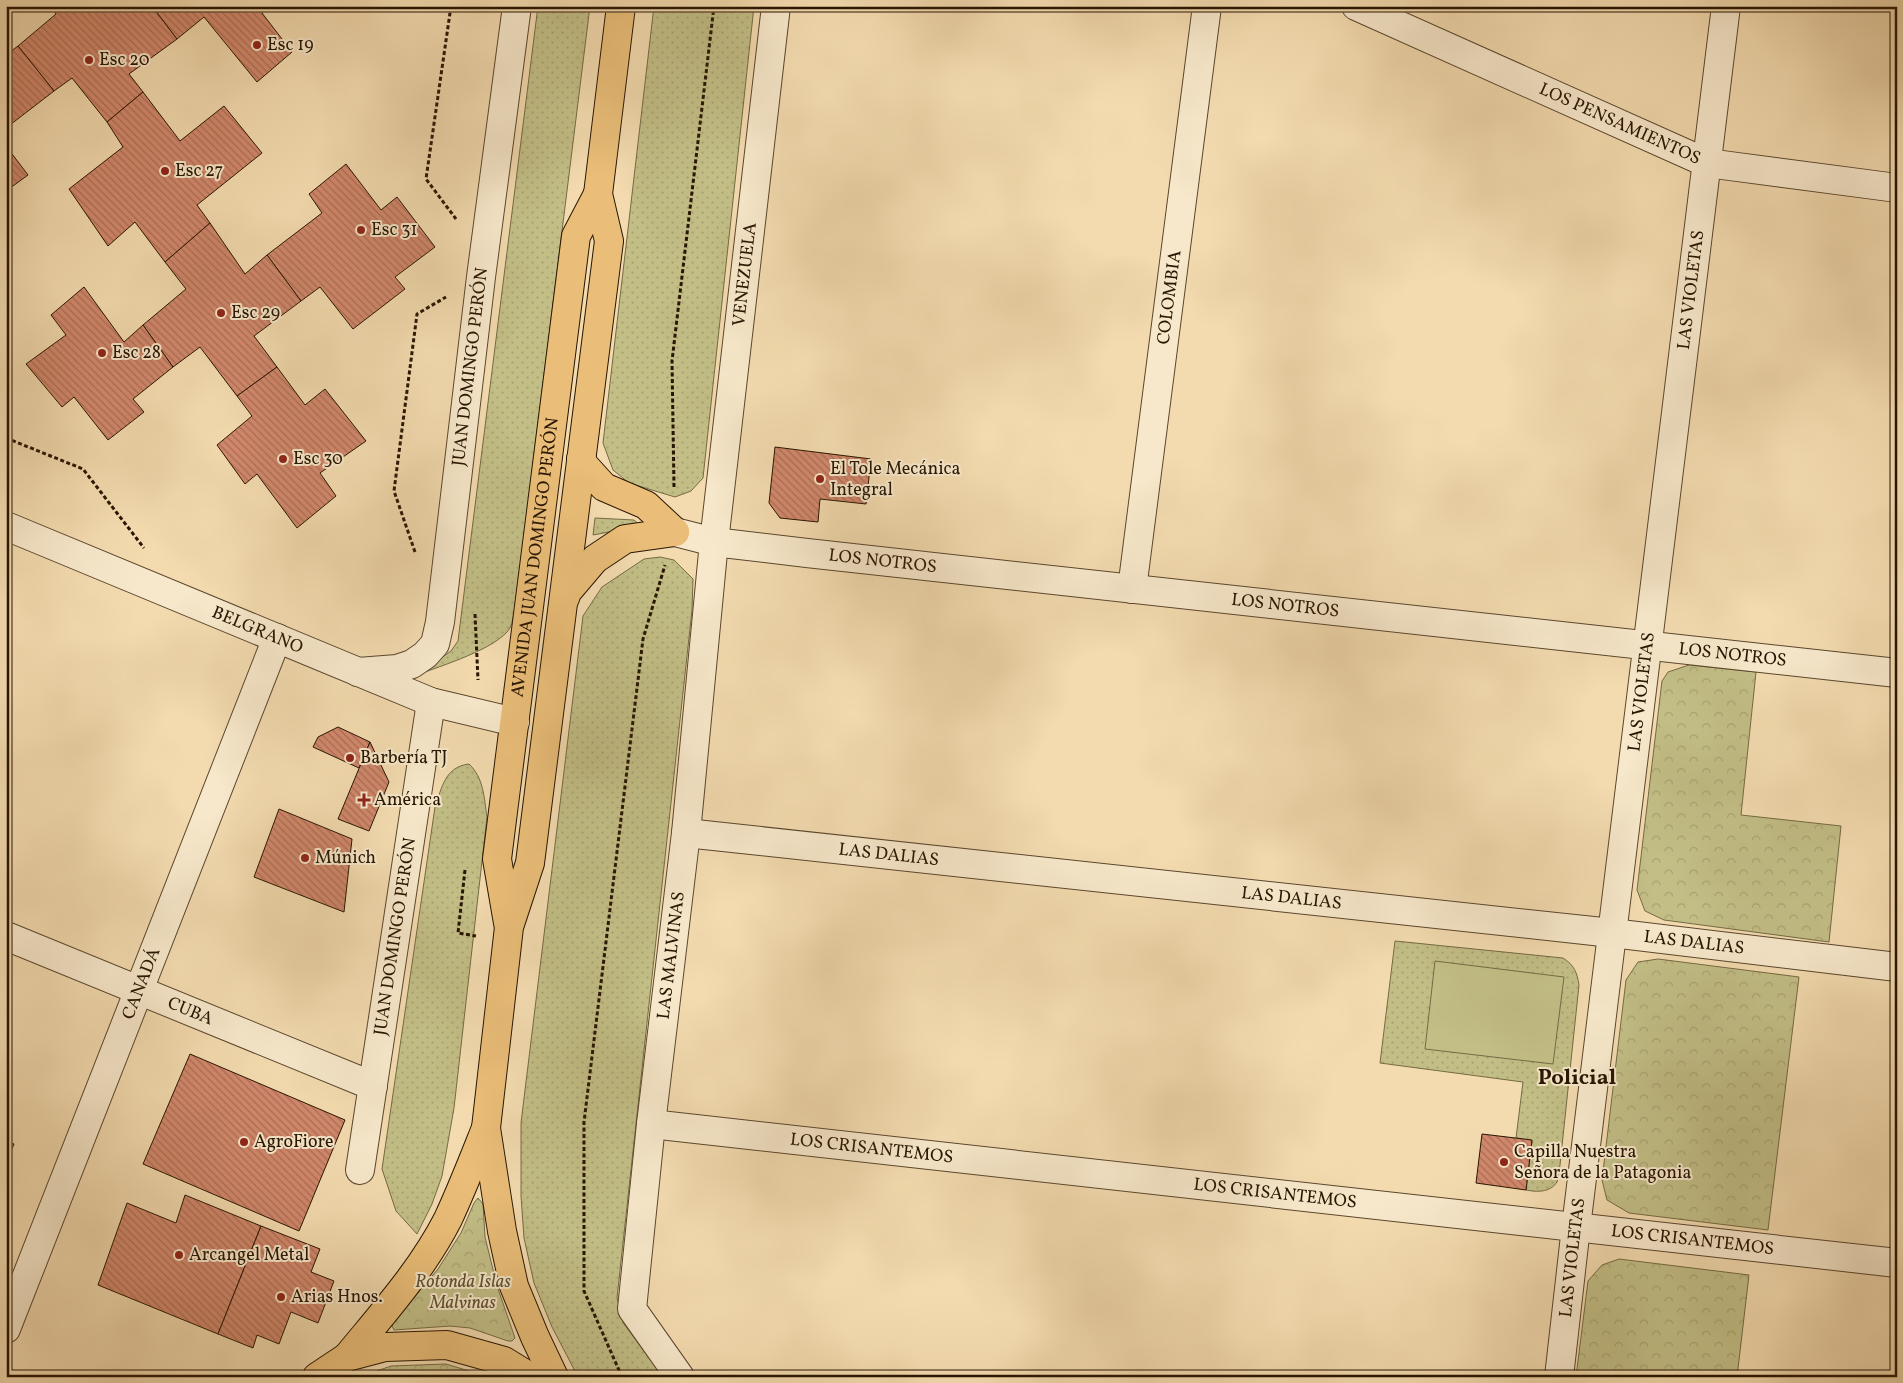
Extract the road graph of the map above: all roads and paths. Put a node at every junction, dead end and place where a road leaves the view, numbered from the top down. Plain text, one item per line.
1 (451, 6) edge
2 (517, 6) edge
3 (621, 6) edge
4 (714, 6) edge
5 (776, 6) edge
6 (1207, 6) edge
7 (1356, 6) edge
8 (1726, 6) edge
9 (1707, 164) junction
10 (1897, 188) edge
11 (598, 194) junction
12 (483, 267) junction
13 (6, 438) edge
14 (581, 459) junction
15 (6, 526) edge
16 (675, 532) junction
17 (714, 542) junction
18 (148, 553) dead end
19 (417, 557) dead end
20 (1132, 589) junction
21 (563, 602) junction
22 (475, 609) dead end
23 (277, 638) junction
24 (1648, 646) junction
25 (358, 672) junction
26 (1897, 674) edge
27 (431, 702) junction
28 (479, 713) junction
29 (514, 722) junction
30 (686, 833) junction
31 (466, 862) dead end
32 (1612, 933) junction
33 (508, 934) junction
34 (6, 936) edge
35 (1897, 967) edge
36 (138, 991) junction
37 (373, 1086) junction
38 (651, 1124) junction
39 (486, 1128) junction
40 (360, 1170) dead end
41 (1576, 1227) junction
42 (1897, 1263) edge
43 (6, 1329) edge
44 (347, 1356) junction
45 (673, 1368) edge
46 (317, 1377) edge
47 (530, 1377) edge
48 (554, 1377) edge
49 (622, 1377) edge
50 (1559, 1377) edge

1 - 12 path
2 - 12 street, JUAN DOMINGO PERÓN
3 - 11 main road, AVENIDA JUAN DOMINGO PERÓN
4 - 16 path
5 - 17 street, VENEZUELA
6 - 20 street, COLOMBIA
7 - 9 street, LOS PENSAMIENTOS
8 - 9 street, LAS VIOLETAS
9 - 10 street, LOS PENSAMIENTOS
9 - 24 street, LAS VIOLETAS
11 - 14 main road, AVENIDA JUAN DOMINGO PERÓN
11 - 29 main road, AVENIDA JUAN DOMINGO PERÓN
12 - 19 path
12 - 25 street, JUAN DOMINGO PERÓN
13 - 18 path
14 - 16 main road
14 - 21 main road, AVENIDA JUAN DOMINGO PERÓN
15 - 23 street, BELGRANO
16 - 17 street, LOS NOTROS
16 - 21 main road
16 - 49 path
17 - 20 street, LOS NOTROS
17 - 30 street, LAS MALVINAS
20 - 24 street, LOS NOTROS
21 - 33 main road, AVENIDA JUAN DOMINGO PERÓN
22 - 28 path
23 - 25 street, BELGRANO
23 - 36 street, CANADÁ
24 - 26 street, LOS NOTROS
24 - 32 street, LAS VIOLETAS
25 - 27 street, BELGRANO
27 - 28 street, BELGRANO
27 - 37 street, JUAN DOMINGO PERÓN
28 - 29 street, BELGRANO
29 - 33 main road, AVENIDA JUAN DOMINGO PERÓN
30 - 32 street, LAS DALIAS
30 - 38 street, LAS MALVINAS
31 - 33 path
32 - 35 street, LAS DALIAS
32 - 41 street, LAS VIOLETAS
33 - 39 main road, AVENIDA JUAN DOMINGO PERÓN
34 - 36 street, CUBA
36 - 37 street, CUBA
36 - 43 street, CANADÁ
37 - 40 street, JUAN DOMINGO PERÓN
38 - 41 street, LOS CRISANTEMOS
38 - 45 street, LAS MALVINAS
39 - 44 main road, AVENIDA JUAN DOMINGO PERÓN
39 - 48 main road, AVENIDA JUAN DOMINGO PERÓN
41 - 42 street, LOS CRISANTEMOS
41 - 50 street, LAS VIOLETAS
44 - 46 main road
44 - 47 main road

